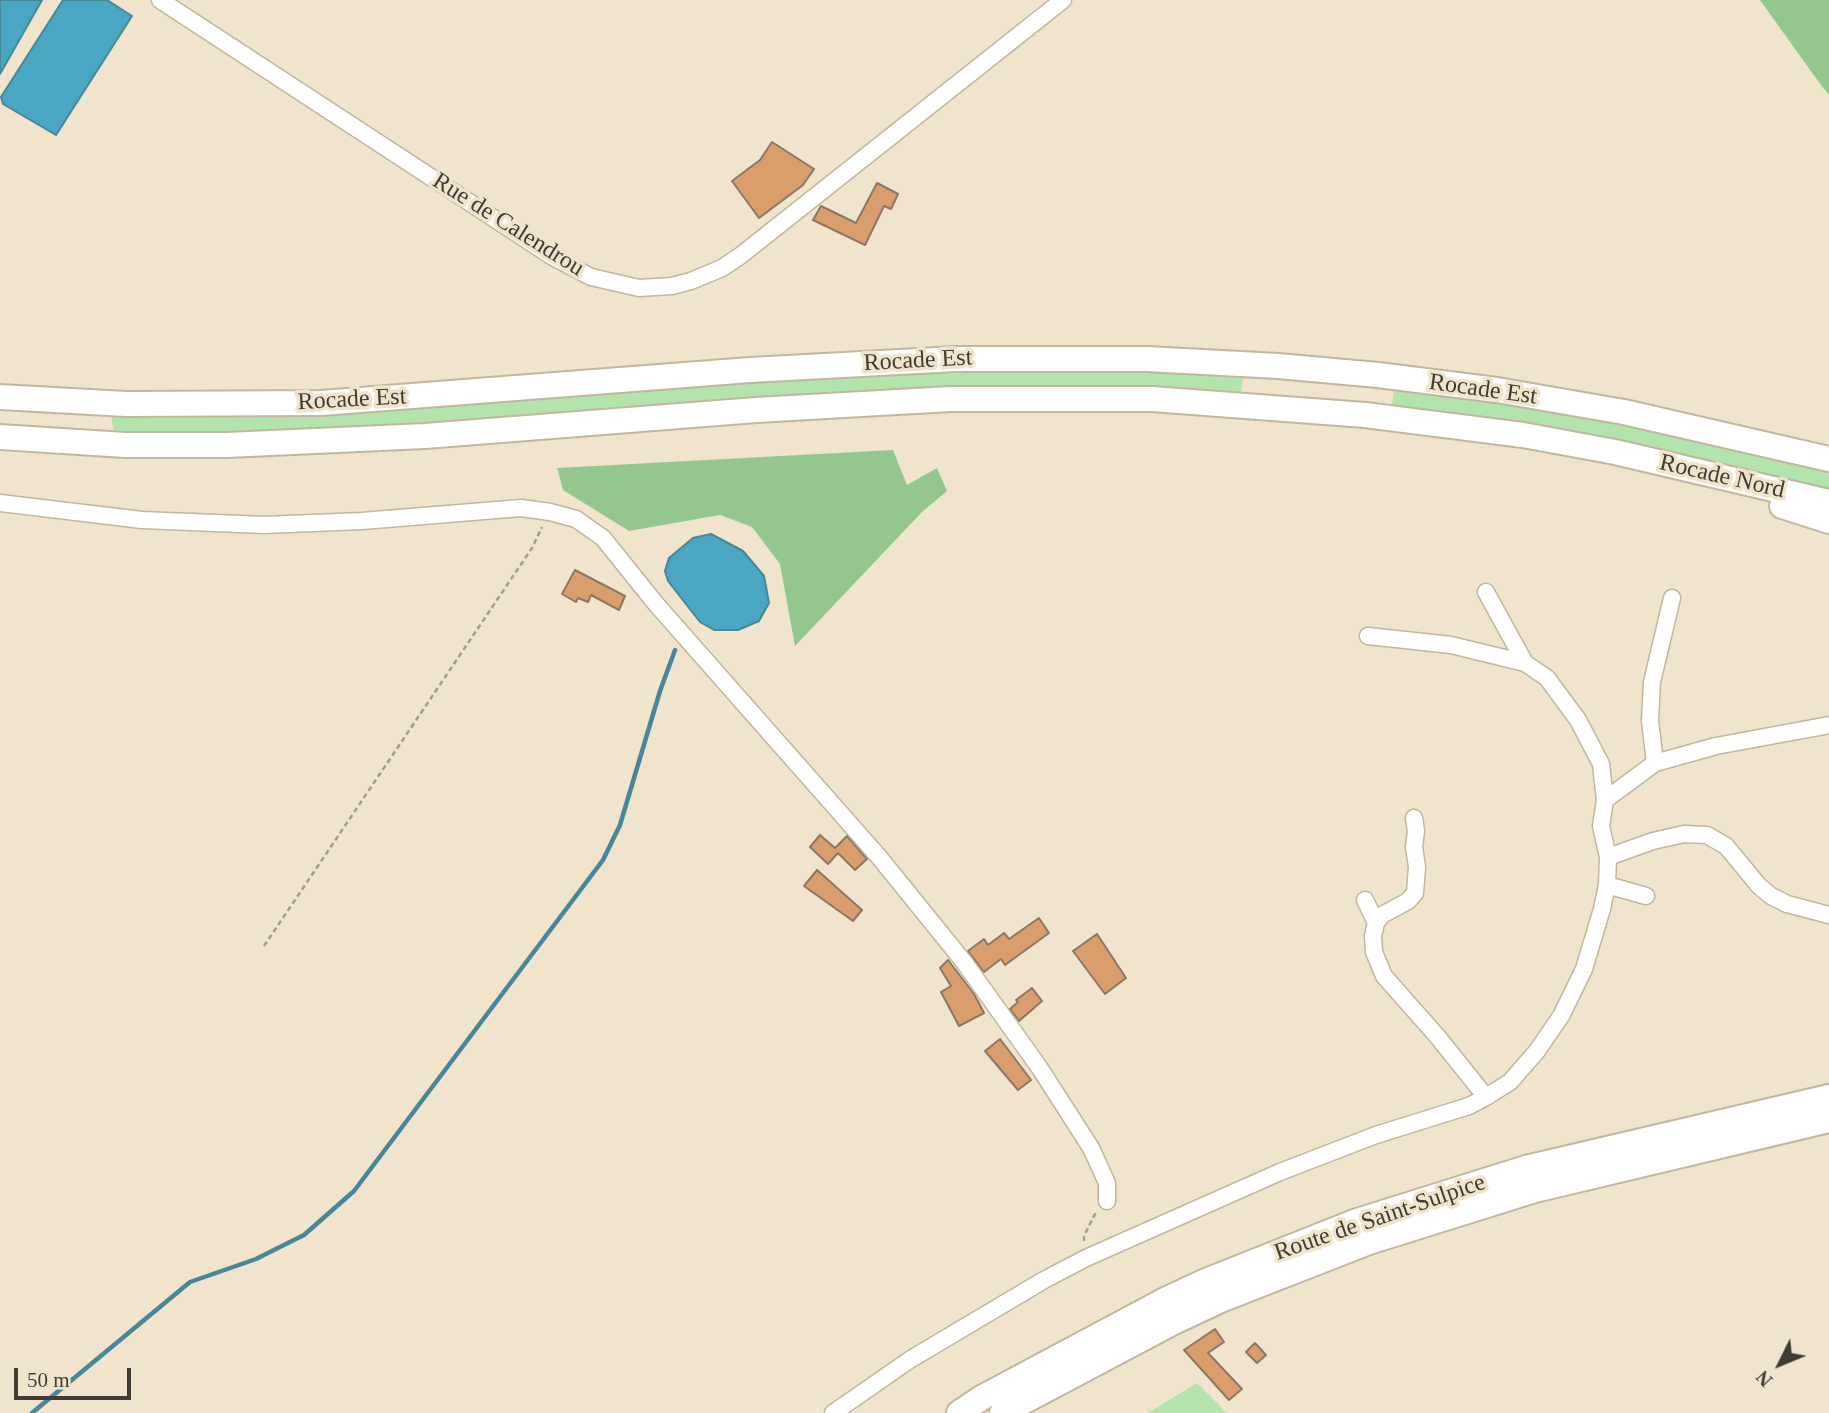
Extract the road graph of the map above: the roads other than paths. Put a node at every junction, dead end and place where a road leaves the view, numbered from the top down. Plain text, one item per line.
1 (160, 0) edge
2 (1063, 0) edge
3 (0, 397) edge
4 (1624, 412) junction
5 (0, 437) edge
6 (1829, 442) edge
7 (1615, 452) junction
8 (1829, 459) edge
9 (1829, 502) edge
10 (0, 503) edge
11 (1829, 521) edge
12 (1486, 592) dead end
13 (1672, 598) dead end
14 (1368, 636) dead end
15 (1525, 663) junction
16 (1829, 725) edge
17 (1655, 763) junction
18 (1605, 800) junction
19 (1414, 818) dead end
20 (1608, 857) junction
21 (1607, 885) junction
22 (1647, 896) dead end
23 (1365, 900) dead end
24 (1829, 915) edge
25 (1376, 923) junction
26 (1486, 1097) junction
27 (1829, 1097) edge
28 (1829, 1120) edge
29 (1107, 1201) road end
30 (833, 1413) edge
31 (959, 1413) edge
32 (1002, 1413) edge

1 - 2 street, Rue de Calendrou
3 - 4 highway, Rocade Est
4 - 6 highway
4 - 8 highway, Rocade Est
5 - 7 highway, Rocade Est
7 - 9 highway, Rocade Nord
7 - 11 highway
10 - 29 street
12 - 15 street
13 - 17 street
14 - 15 street
15 - 18 street
16 - 17 street
17 - 18 street
18 - 20 street
19 - 25 street
20 - 21 street
20 - 24 street
21 - 22 street
21 - 26 street
23 - 25 street
25 - 26 street
26 - 30 street
27 - 31 highway, Route de Saint-Sulpice
28 - 32 highway, Route de Saint-Sulpice

